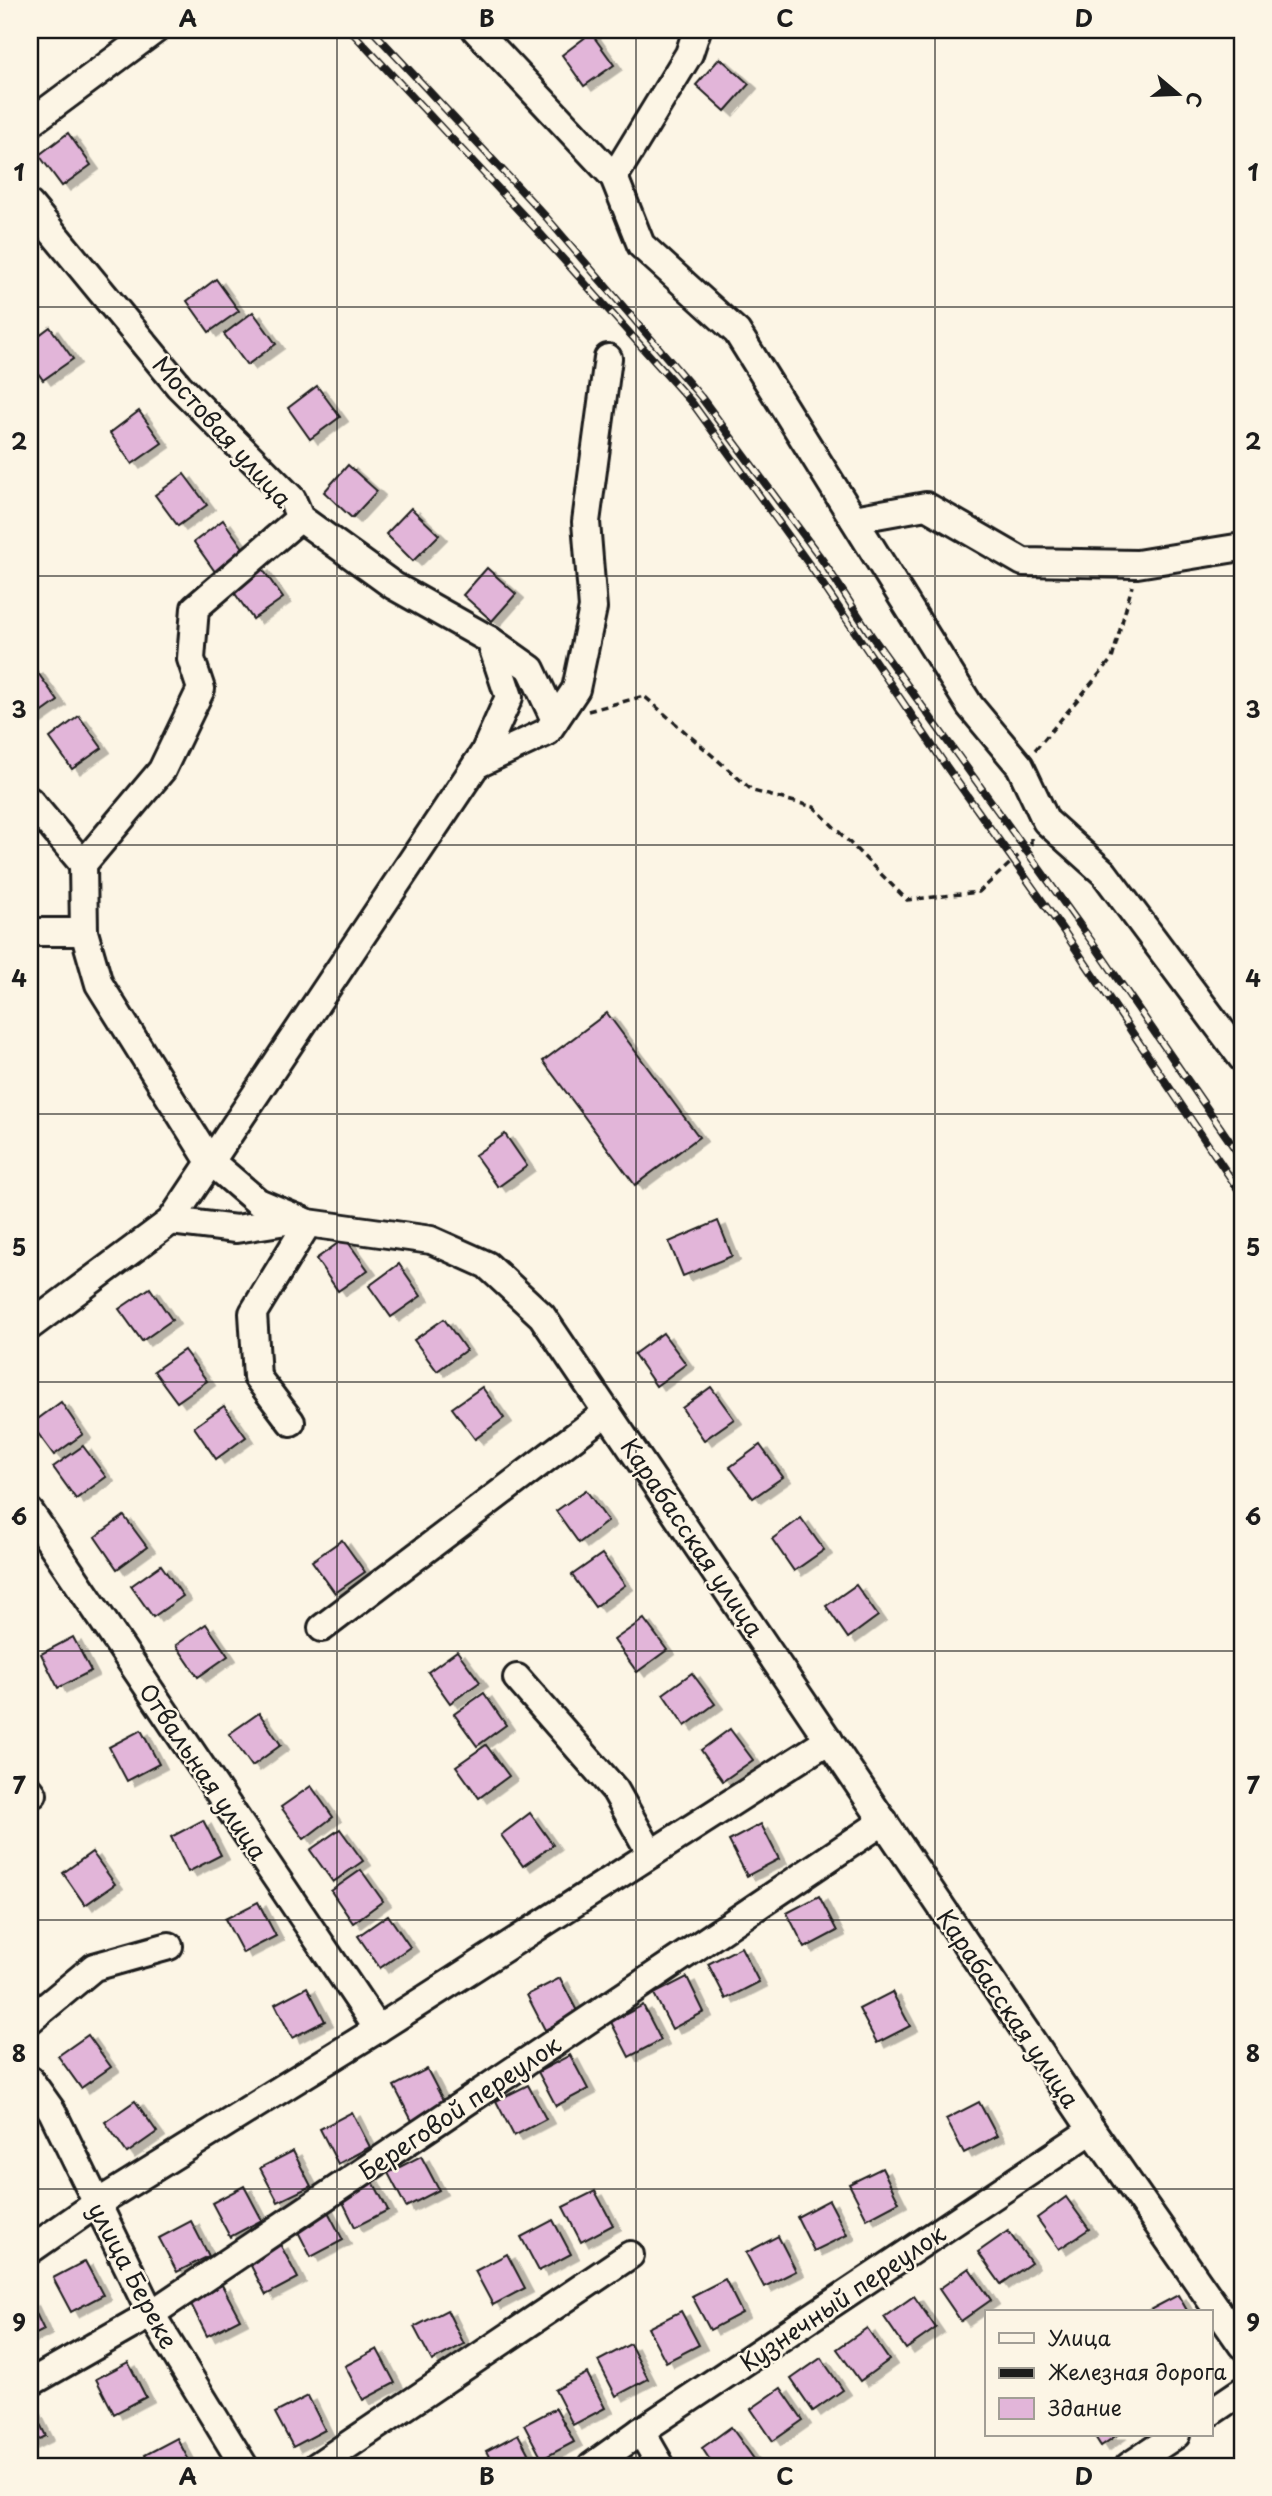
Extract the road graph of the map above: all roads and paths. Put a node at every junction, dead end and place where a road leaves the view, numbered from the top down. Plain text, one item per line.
1 (155, 30) edge
2 (476, 30) edge
3 (697, 30) edge
4 (30, 123) edge
5 (614, 177) junction
6 (30, 205) edge
7 (608, 358) dead end
8 (300, 518) junction
9 (853, 519) junction
10 (1242, 547) edge
11 (1138, 564) junction
12 (490, 640) junction
13 (555, 720) junction
14 (1034, 751) dead end
15 (476, 765) junction
16 (30, 801) edge
17 (1031, 831) dead end
18 (83, 864) junction
19 (30, 932) edge
20 (84, 932) junction
21 (1242, 1058) edge
22 (209, 1160) junction
23 (171, 1220) junction
24 (304, 1221) junction
25 (30, 1326) edge
26 (607, 1412) junction
27 (291, 1422) dead end
28 (30, 1512) edge
29 (322, 1628) dead end
30 (517, 1678) dead end
31 (829, 1740) junction
32 (884, 1821) junction
33 (651, 1854) junction
34 (169, 1947) dead end
35 (30, 2020) edge
36 (378, 2029) junction
37 (30, 2080) edge
38 (1092, 2130) junction
39 (96, 2204) junction
40 (30, 2250) edge
41 (630, 2255) dead end
42 (150, 2314) junction
43 (1242, 2345) edge
44 (30, 2383) edge
45 (1242, 2391) edge
46 (1212, 2411) edge
47 (641, 2431) junction
48 (1175, 2436) edge
49 (244, 2466) edge
50 (317, 2466) edge
51 (592, 2466) edge
52 (661, 2466) edge
53 (1129, 2466) edge

1 - 4 street
2 - 5 street
3 - 5 street
5 - 9 street
6 - 8 street, Мостовая улица
7 - 13 street
8 - 12 street
8 - 18 street, Мостовая улица
9 - 11 street
9 - 21 street
10 - 11 street
11 - 14 path
12 - 13 street
12 - 15 street
13 - 15 street
13 - 17 path
15 - 22 street
16 - 18 street
18 - 20 street, Карабасская улица
19 - 20 street
20 - 22 street, Карабасская улица
22 - 23 street
22 - 24 street, Карабасская улица
23 - 24 street
23 - 25 street
24 - 26 street, Карабасская улица
24 - 27 street
26 - 29 street
26 - 31 street, Карабасская улица
28 - 36 street, Отвальная улица
30 - 33 street
31 - 32 street, Карабасская улица
31 - 33 street
32 - 38 street, Карабасская улица
32 - 42 street, Береговой переулок
33 - 36 street
34 - 35 street
36 - 39 street
37 - 39 street, улица Береке
38 - 43 street, Карабасская улица
38 - 47 street, Кузнечный переулок
39 - 40 street
39 - 42 street, улица Береке
41 - 50 street
42 - 44 street, Береговой переулок
42 - 49 street, улица Береке
45 - 46 street
47 - 51 street, Кузнечный переулок
47 - 52 street
48 - 53 street

